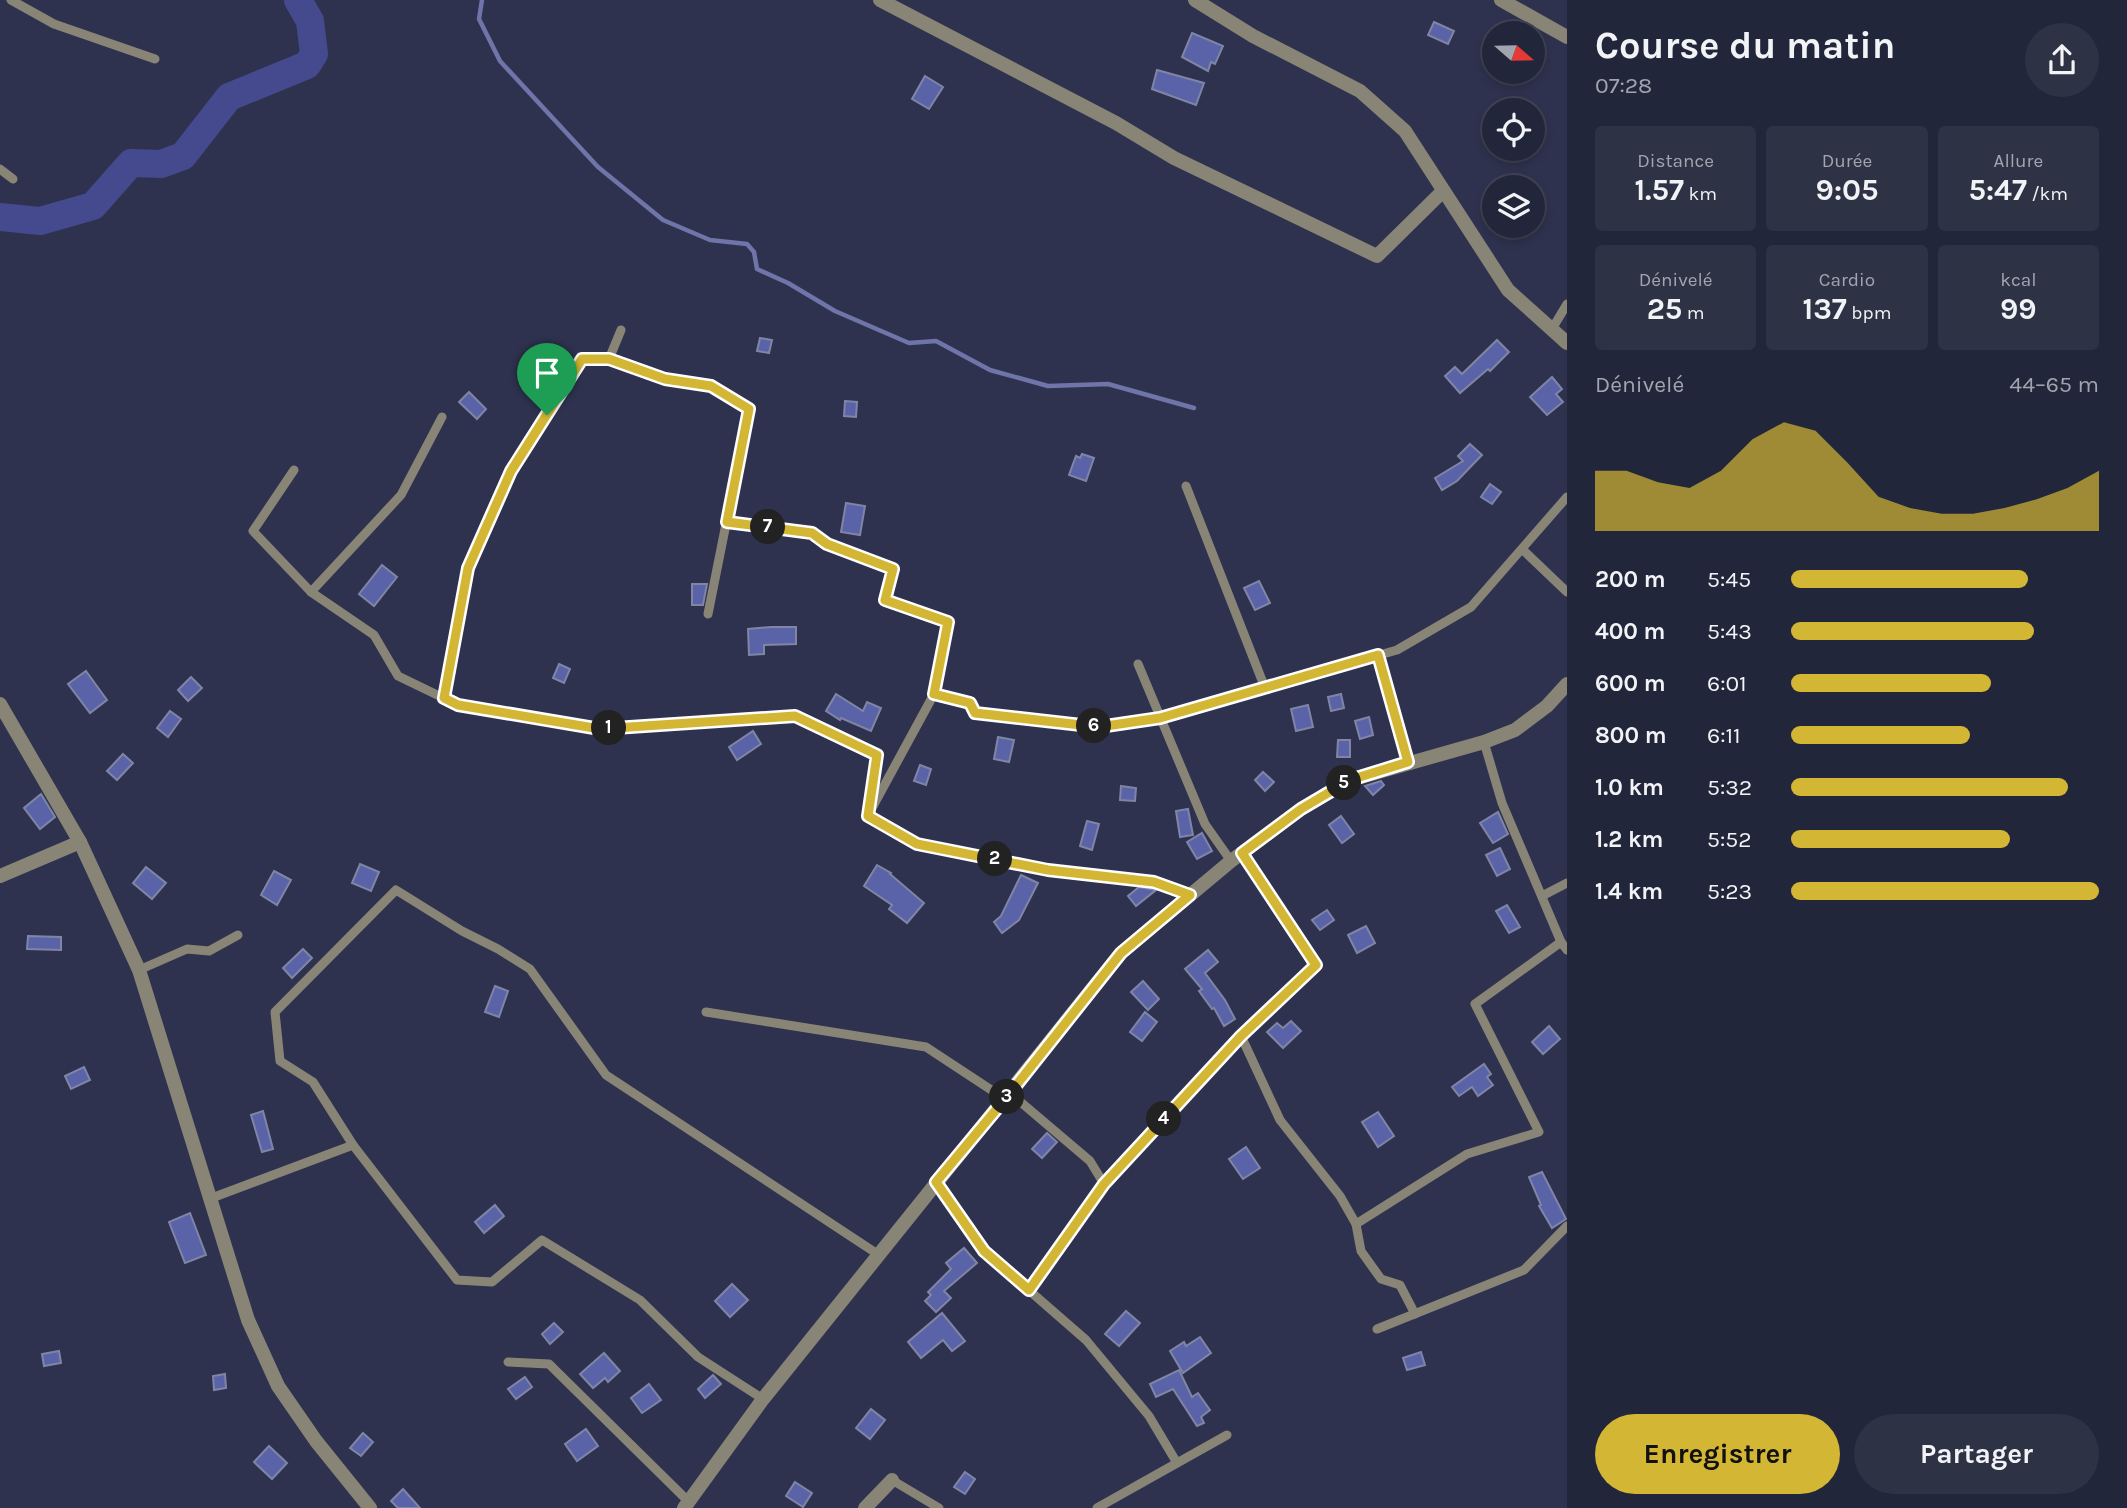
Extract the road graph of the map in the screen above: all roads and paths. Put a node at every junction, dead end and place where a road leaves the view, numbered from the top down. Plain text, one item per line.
1 (11, 0) edge
2 (880, 0) edge
3 (1195, 0) edge
4 (1501, 0) edge
5 (1567, 37) edge
6 (155, 59) dead end
7 (0, 169) edge
8 (13, 179) dead end
9 (1443, 191) junction
10 (1567, 304) edge
11 (1552, 329) junction
12 (621, 330) dead end
13 (1567, 343) edge
14 (609, 359) junction
15 (442, 416) dead end
16 (294, 470) dead end
17 (1186, 486) dead end
18 (1567, 497) edge
19 (727, 522) junction
20 (1522, 549) junction
21 (311, 592) junction
22 (1567, 592) edge
23 (709, 614) dead end
24 (1378, 655) junction
25 (1138, 664) dead end
26 (1567, 684) edge
27 (1265, 688) junction
28 (934, 694) junction
29 (444, 698) junction
30 (0, 704) edge
31 (1160, 718) junction
32 (1484, 742) junction
33 (1408, 762) junction
34 (868, 816) junction
35 (80, 842) junction
36 (1236, 857) junction
37 (0, 876) edge
38 (1567, 883) edge
39 (1190, 895) junction
40 (1542, 896) junction
41 (238, 935) dead end
42 (1564, 946) edge
43 (139, 970) junction
44 (706, 1012) dead end
45 (1241, 1036) junction
46 (1007, 1096) junction
47 (353, 1145) junction
48 (936, 1182) junction
49 (1104, 1184) junction
50 (209, 1199) junction
51 (1356, 1224) junction
52 (1567, 1226) edge
53 (879, 1255) junction
54 (1029, 1290) junction
55 (1415, 1314) junction
56 (1377, 1329) dead end
57 (508, 1362) dead end
58 (763, 1399) junction
59 (1227, 1436) dead end
60 (1177, 1463) junction
61 (892, 1480) joint
62 (686, 1505) edge
63 (370, 1508) edge
64 (865, 1508) edge
65 (939, 1508) edge
66 (1097, 1508) edge

1 - 6 lane
2 - 9 street
3 - 9 street
4 - 5 street
7 - 8 lane
9 - 11 street
10 - 11 lane
11 - 13 street
12 - 14 lane
14 - 19 lane
14 - 29 lane
15 - 21 lane
16 - 21 lane
17 - 27 lane
18 - 20 lane
19 - 23 lane
19 - 28 lane
20 - 22 lane
20 - 24 lane
21 - 29 lane
24 - 27 lane
24 - 33 lane
25 - 31 lane
26 - 32 street
27 - 31 lane
28 - 31 lane
28 - 34 lane
29 - 34 lane
30 - 35 street
31 - 36 lane
32 - 33 street
32 - 40 lane
33 - 36 street
34 - 39 lane
35 - 37 street
35 - 43 street
36 - 39 street
36 - 45 lane
38 - 40 lane
39 - 46 street
40 - 42 lane
41 - 43 lane
42 - 51 lane
43 - 50 street
44 - 46 lane
45 - 49 lane
45 - 51 lane
46 - 48 street
46 - 49 lane
47 - 50 lane
47 - 53 lane
47 - 58 lane
48 - 53 street
48 - 54 lane
49 - 54 lane
50 - 63 street
51 - 55 lane
52 - 55 lane
53 - 58 street
54 - 60 lane
55 - 56 lane
57 - 62 lane
58 - 62 street
59 - 60 lane
60 - 66 lane
61 - 64 street
61 - 65 lane

